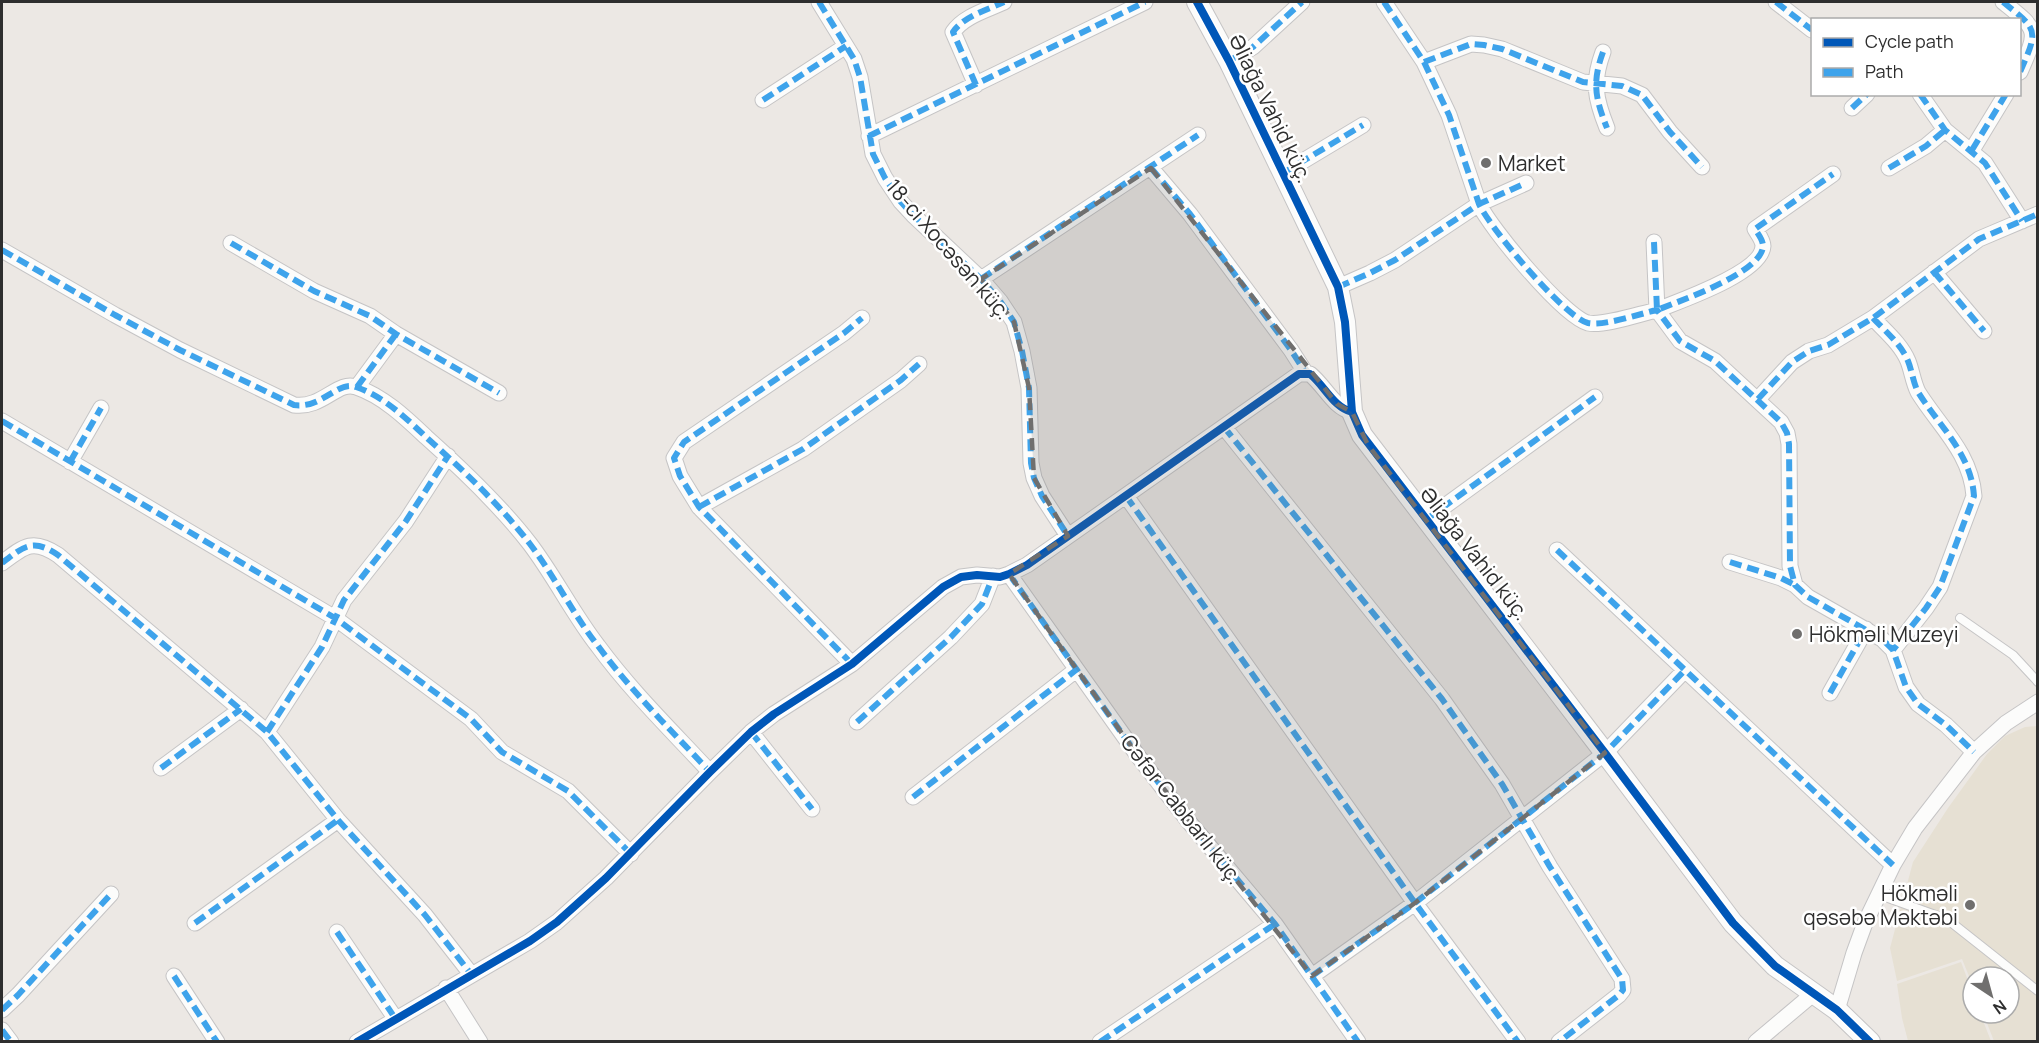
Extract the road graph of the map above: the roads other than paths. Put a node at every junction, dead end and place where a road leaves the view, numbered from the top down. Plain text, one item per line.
1 (819, 2) edge
2 (1004, 2) edge
3 (1145, 2) edge
4 (1197, 2) edge
5 (1302, 2) edge
6 (1384, 2) edge
7 (1776, 2) edge
8 (2003, 2) edge
9 (1811, 29) edge
10 (2037, 32) edge
11 (846, 46) junction
12 (1603, 52) dead end
13 (1229, 61) junction
14 (1424, 62) junction
15 (2021, 68) edge
16 (1594, 83) junction
17 (976, 86) junction
18 (1865, 96) edge
19 (1921, 96) edge
20 (2005, 96) edge
21 (763, 100) dead end
22 (1852, 108) dead end
23 (1363, 125) dead end
24 (1607, 128) dead end
25 (1945, 130) junction
26 (1198, 135) dead end
27 (869, 136) junction
28 (1972, 150) junction
29 (1702, 167) dead end
30 (1151, 168) junction
31 (1889, 168) dead end
32 (1283, 173) junction
33 (1833, 174) dead end
34 (1526, 183) dead end
35 (1479, 204) junction
36 (2037, 214) edge
37 (2022, 221) junction
38 (1654, 242) dead end
39 (231, 243) dead end
40 (2, 250) edge
41 (1934, 272) junction
42 (981, 279) junction
43 (1338, 286) junction
44 (1657, 310) junction
45 (862, 318) dead end
46 (1873, 318) junction
47 (1984, 331) dead end
48 (396, 334) junction
49 (919, 364) dead end
50 (1305, 372) junction
51 (357, 387) junction
52 (499, 393) dead end
53 (1595, 397) dead end
54 (1758, 399) junction
55 (101, 408) dead end
56 (1352, 412) junction
57 (2, 421) edge
58 (1224, 427) junction
59 (448, 456) junction
60 (70, 462) junction
61 (1126, 495) junction
62 (699, 507) junction
63 (1426, 519) junction
64 (1068, 536) junction
65 (1557, 549) dead end
66 (1730, 562) dead end
67 (2, 563) edge
68 (1009, 574) junction
69 (993, 576) junction
70 (1795, 585) junction
71 (335, 618) junction
72 (1960, 618) dead end
73 (1866, 629) junction
74 (1893, 650) junction
75 (852, 664) junction
76 (1076, 670) junction
77 (1685, 670) junction
78 (2037, 682) edge
79 (1830, 693) dead end
80 (2037, 702) edge
81 (241, 709) junction
82 (857, 722) dead end
83 (267, 732) junction
84 (751, 732) junction
85 (1974, 752) junction
86 (1605, 753) junction
87 (161, 768) dead end
88 (710, 772) junction
89 (914, 796) dead end
90 (812, 809) dead end
91 (338, 820) junction
92 (1522, 820) junction
93 (631, 854) junction
94 (1893, 865) junction
95 (111, 894) dead end
96 (1877, 894) junction
97 (1415, 903) junction
98 (195, 922) dead end
99 (1275, 924) junction
100 (337, 932) dead end
101 (471, 974) junction
102 (174, 976) dead end
103 (1312, 976) junction
104 (446, 988) junction
105 (2037, 991) edge
106 (1813, 994) junction
107 (2, 1010) edge
108 (1837, 1010) junction
109 (395, 1018) junction
110 (2, 1030) edge
111 (11, 1041) edge
112 (217, 1041) edge
113 (357, 1041) edge
114 (480, 1041) edge
115 (1100, 1041) edge
116 (1358, 1041) edge
117 (1518, 1041) edge
118 (1559, 1041) edge
119 (1756, 1041) edge
120 (1870, 1041) edge

1 - 11 street, 18-ci Xocəsən küç.
2 - 17 street
3 - 17 street
4 - 13 street, Əliağa Vahid küç.
5 - 13 street
6 - 14 street
7 - 9 street
8 - 10 street
10 - 15 street
11 - 21 street
11 - 27 street, 18-ci Xocəsən küç.
12 - 16 street
13 - 32 street, Əliağa Vahid küç.
14 - 16 street
14 - 35 street
16 - 24 street
16 - 29 street
17 - 27 street
18 - 22 street
19 - 25 street
20 - 28 street
23 - 32 street
25 - 28 street
25 - 31 street
26 - 30 street
27 - 42 street, 18-ci Xocəsən küç.
28 - 37 street
30 - 42 street
30 - 50 street
32 - 43 street, Əliağa Vahid küç.
33 - 44 street
34 - 35 street
35 - 43 street
35 - 44 street
36 - 37 street
37 - 41 street
38 - 44 street
39 - 48 street
40 - 51 street
41 - 46 street
41 - 47 street
42 - 64 street, 18-ci Xocəsən küç.
43 - 56 street, Əliağa Vahid küç.
44 - 54 street
45 - 62 street
46 - 54 street
46 - 74 street
48 - 51 street
48 - 52 street
49 - 62 street
50 - 56 street
50 - 58 street
51 - 59 street
53 - 63 street
54 - 70 street
55 - 60 street
56 - 63 street, Əliağa Vahid küç.
57 - 60 street
58 - 61 street
58 - 92 street
59 - 71 street
59 - 88 street
60 - 71 street
61 - 64 street
61 - 97 street
62 - 75 street
63 - 86 street, Əliağa Vahid küç.
64 - 68 street
65 - 77 street
66 - 70 street
67 - 81 street
68 - 69 street
68 - 76 street, Cəfər Cabbarlı küç.
69 - 75 street
69 - 82 street
70 - 73 street
71 - 83 street
71 - 93 street
72 - 78 lane
73 - 74 street
73 - 79 street
74 - 85 street
75 - 84 street
76 - 89 street
76 - 99 street, Cəfər Cabbarlı küç.
77 - 86 street
77 - 94 street
80 - 85 street
81 - 83 street
81 - 87 street
83 - 91 street
84 - 88 street
84 - 90 street
85 - 94 street
86 - 92 street
86 - 106 street, Əliağa Vahid küç.
88 - 93 street
91 - 98 street
91 - 101 street
92 - 97 street
92 - 118 street
93 - 101 street
94 - 96 street
95 - 107 street
96 - 105 lane
96 - 108 street
97 - 103 street
97 - 117 street
99 - 103 street, Cəfər Cabbarlı küç.
99 - 115 street
100 - 109 street
101 - 104 street
102 - 112 street
103 - 116 street, Cəfər Cabbarlı küç.
104 - 109 street
104 - 114 street
106 - 108 street, Əliağa Vahid küç.
106 - 119 street
108 - 120 street, Əliağa Vahid küç.
109 - 113 street
110 - 111 street

